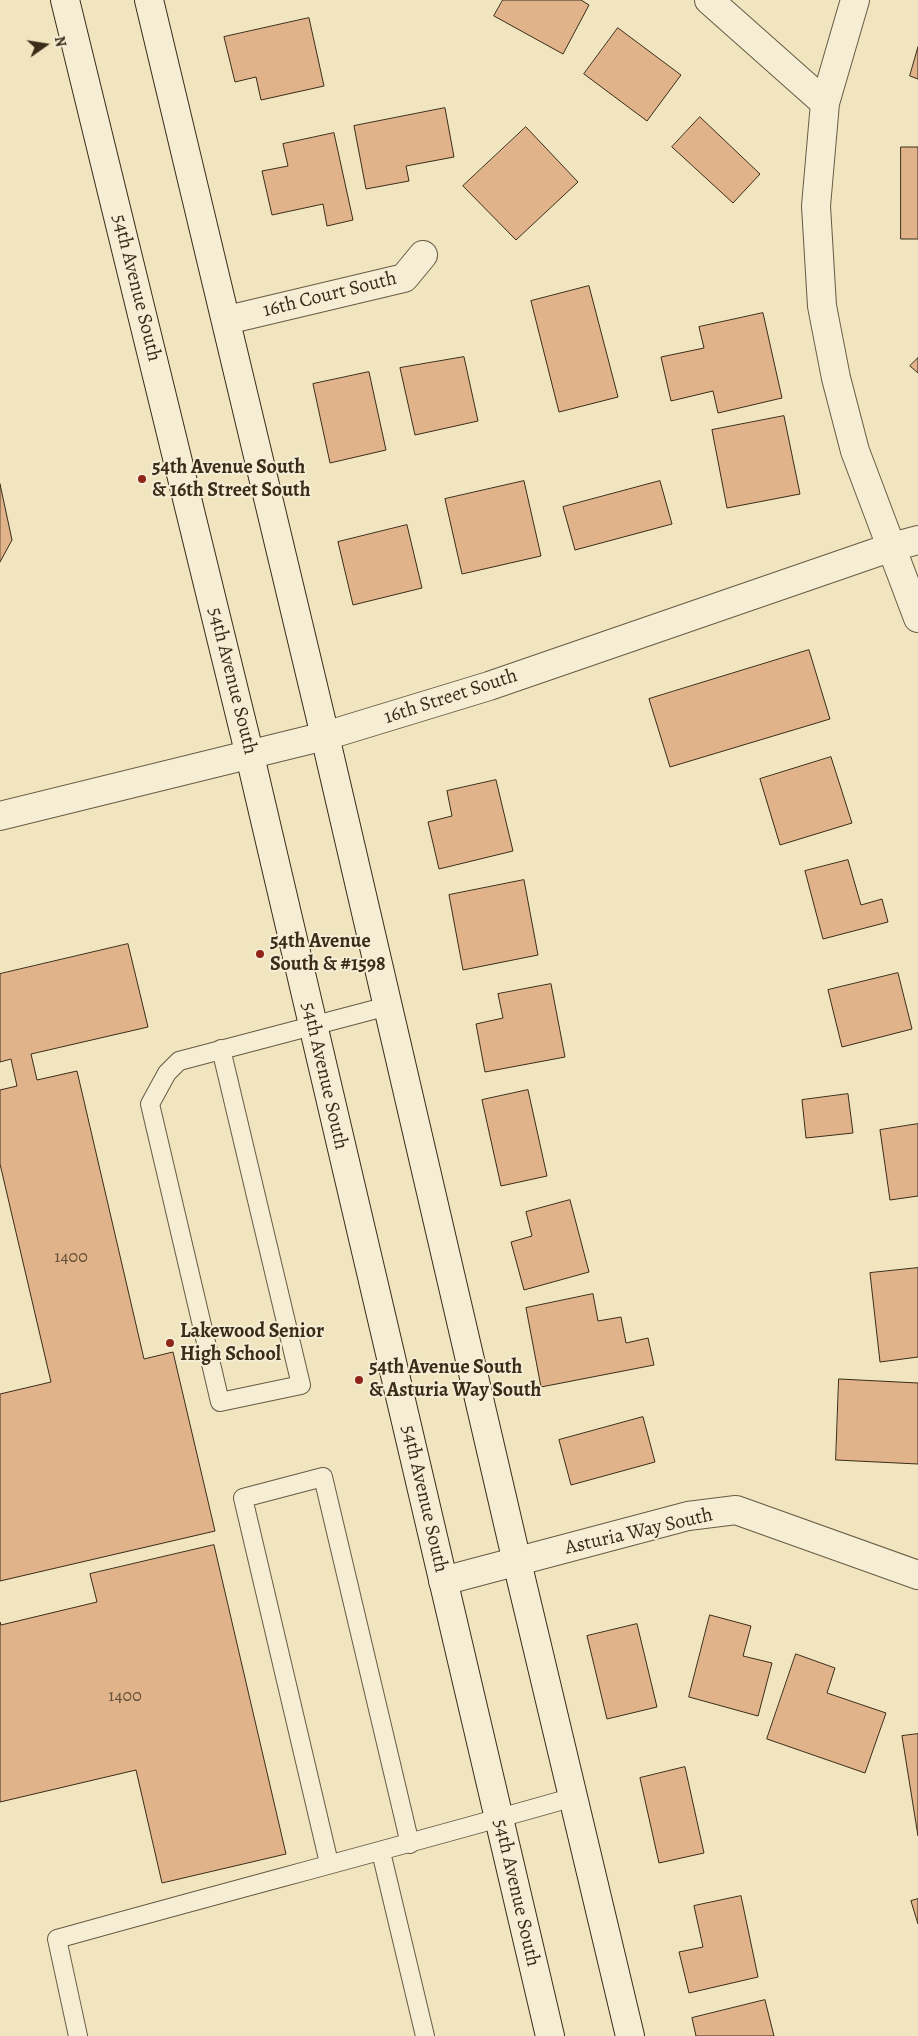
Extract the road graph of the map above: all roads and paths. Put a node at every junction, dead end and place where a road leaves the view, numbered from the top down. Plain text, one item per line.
1 (65, 0) edge
2 (149, 0) edge
3 (709, 0) edge
4 (855, 0) edge
5 (825, 104) junction
6 (423, 255) dead end
7 (227, 320) junction
8 (918, 540) edge
9 (892, 547) junction
10 (918, 618) edge
11 (325, 736) junction
12 (250, 756) junction
13 (0, 816) edge
14 (388, 1006) junction
15 (312, 1025) junction
16 (221, 1050) junction
17 (517, 1562) junction
18 (918, 1575) edge
19 (444, 1581) junction
20 (574, 1797) junction
21 (499, 1818) junction
22 (410, 1844) junction
23 (381, 1852) junction
24 (329, 1863) junction
25 (78, 2036) edge
26 (425, 2036) edge
27 (550, 2036) edge
28 (630, 2036) edge

1 - 12 main road, 54th Avenue South
2 - 7 main road
3 - 5 main road
4 - 5 main road
5 - 9 main road
6 - 7 main road, 16th Court South
7 - 11 main road
8 - 9 main road, 16th Street South
9 - 10 main road
9 - 11 main road, 16th Street South
11 - 12 main road, 16th Street South
11 - 14 main road
12 - 13 main road, 16th Street South
12 - 15 main road, 54th Avenue South
14 - 15 lane
14 - 17 main road
15 - 16 lane
15 - 19 main road, 54th Avenue South
16 - 16 lane
17 - 18 main road, Asturia Way South
17 - 19 main road, Asturia Way South
17 - 20 main road
19 - 21 main road, 54th Avenue South
20 - 21 lane
20 - 28 main road
21 - 22 lane
21 - 27 main road, 54th Avenue South
22 - 23 lane
22 - 24 lane
23 - 24 lane
23 - 26 lane
24 - 25 lane

